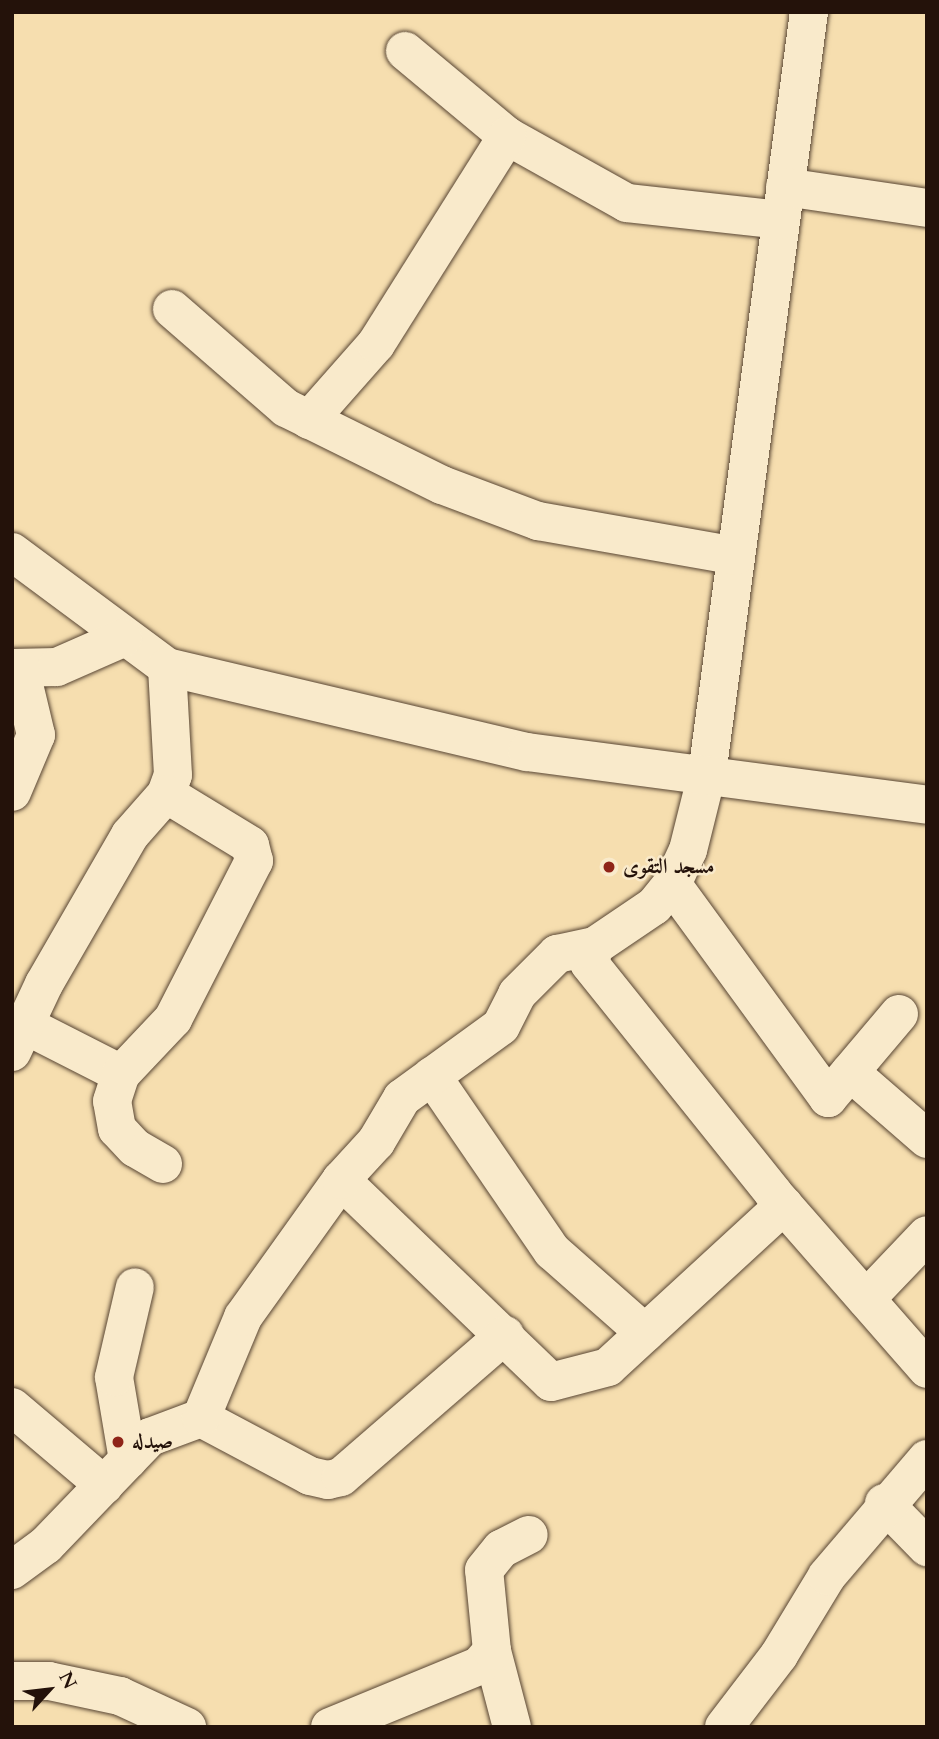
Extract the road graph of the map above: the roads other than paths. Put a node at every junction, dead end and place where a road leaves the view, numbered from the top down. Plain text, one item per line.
1 (809, 12) edge
2 (405, 51) dead end
3 (507, 136) junction
4 (782, 204) junction
5 (927, 208) edge
6 (172, 309) dead end
7 (309, 420) junction
8 (12, 552) edge
9 (736, 556) junction
10 (123, 638) junction
11 (167, 667) junction
12 (16, 668) edge
13 (707, 774) junction
14 (12, 792) edge
15 (166, 794) junction
16 (927, 806) edge
17 (672, 884) junction
18 (596, 946) junction
19 (899, 1014) dead end
20 (19, 1038) edge
21 (850, 1072) junction
22 (121, 1074) junction
23 (432, 1076) junction
24 (922, 1125) edge
25 (163, 1164) dead end
26 (341, 1180) junction
27 (784, 1205) junction
28 (927, 1235) edge
29 (135, 1287) dead end
30 (866, 1299) junction
31 (645, 1334) junction
32 (505, 1335) junction
33 (927, 1369) edge
34 (12, 1407) edge
35 (201, 1418) junction
36 (927, 1459) edge
37 (116, 1472) junction
38 (884, 1503) junction
39 (529, 1535) dead end
40 (927, 1547) edge
41 (12, 1570) edge
42 (492, 1651) junction
43 (12, 1681) edge
44 (719, 1726) edge
45 (187, 1727) edge
46 (330, 1727) edge
47 (512, 1727) edge

1 - 4 street
2 - 3 street
3 - 4 street
3 - 7 street
4 - 5 street
4 - 9 street
6 - 7 street
7 - 9 street
8 - 10 street
9 - 13 street
10 - 11 street
10 - 12 street
11 - 13 street
11 - 15 street
12 - 14 street
13 - 16 street
13 - 17 street
15 - 20 street
15 - 22 street
17 - 18 street
17 - 21 street
18 - 23 street
18 - 27 street
19 - 21 street
20 - 22 street
21 - 24 street
22 - 25 street
23 - 26 street
23 - 31 street
26 - 32 street
26 - 35 street
27 - 30 street
27 - 31 street
28 - 30 street
29 - 37 street
30 - 33 street
31 - 32 street
32 - 35 street
34 - 37 street
35 - 37 street
36 - 38 street
37 - 41 street
38 - 40 street
38 - 44 street
39 - 42 street
42 - 46 street
42 - 47 street
43 - 45 street

